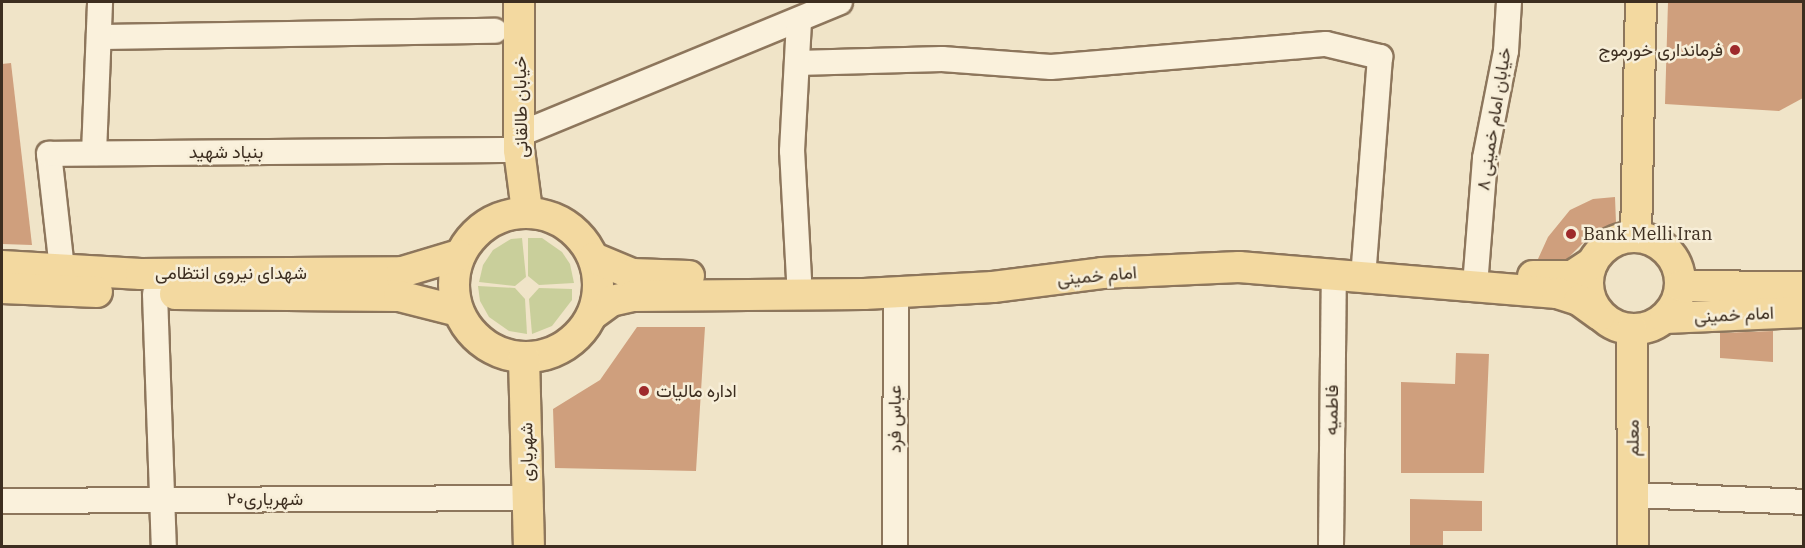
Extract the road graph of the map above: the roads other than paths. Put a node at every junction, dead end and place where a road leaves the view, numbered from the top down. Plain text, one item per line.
1 (100, 2) edge
2 (519, 2) edge
3 (840, 2) edge
4 (1509, 2) edge
5 (1641, 2) edge
6 (799, 21) junction
7 (495, 31) dead end
8 (99, 37) junction
9 (797, 63) junction
10 (520, 142) junction
11 (94, 153) junction
12 (527, 212) junction
13 (1636, 237) junction
14 (459, 255) junction
15 (594, 258) junction
16 (1592, 263) junction
17 (1364, 264) junction
18 (2, 266) edge
19 (62, 269) junction
20 (1476, 273) junction
21 (1334, 274) junction
22 (799, 279) junction
23 (1681, 286) junction
24 (1803, 287) edge
25 (2, 288) edge
26 (896, 292) junction
27 (155, 294) junction
28 (458, 311) junction
29 (1803, 312) edge
30 (593, 314) junction
31 (1600, 315) junction
32 (1665, 318) junction
33 (1632, 330) junction
34 (525, 358) junction
35 (1633, 495) junction
36 (528, 498) junction
37 (164, 500) junction
38 (2, 501) edge
39 (1803, 502) edge
40 (164, 546) edge
41 (529, 546) edge
42 (896, 546) edge
43 (1331, 546) edge
44 (1633, 546) edge

1 - 8 street
2 - 10 main road, خیابان طالقانی
3 - 6 street
4 - 20 street, خیابان امام خمینی ۸
5 - 13 main road
6 - 9 street
6 - 10 street
7 - 8 street
8 - 11 street
9 - 17 street
9 - 22 street
10 - 11 street, بنیاد شهید
10 - 12 main road, خیابان طالقانی
11 - 19 street, بنیاد شهید
12 - 14 main road
12 - 15 main road
13 - 16 main road
13 - 23 main road
14 - 19 main road, شهدای نیروی انتظامی
14 - 28 main road
15 - 22 main road, امام خمینی
15 - 30 main road
16 - 20 main road, امام خمینی
16 - 31 main road
17 - 20 main road, امام خمینی
17 - 22 main road, امام خمینی
18 - 19 main road, شهدای نیروی انتظامی
21 - 26 main road, امام خمینی
21 - 31 main road, امام خمینی
21 - 43 street, فاطمیه
23 - 24 main road, امام خمینی
23 - 32 main road
25 - 27 main road, شهدای نیروی انتظامی
26 - 30 main road, امام خمینی
26 - 42 street, عباس فرد
27 - 28 main road, شهدای نیروی انتظامی
27 - 37 street
28 - 34 main road
29 - 32 main road, امام خمینی
30 - 34 main road
31 - 33 main road
32 - 33 main road
33 - 35 main road, معلم
34 - 36 main road, شهریاری
35 - 39 street
35 - 44 main road, معلم
36 - 37 street, شهریاری۲۰
36 - 41 main road, شهریاری
37 - 38 street, شهریاری۲۰
37 - 40 street

